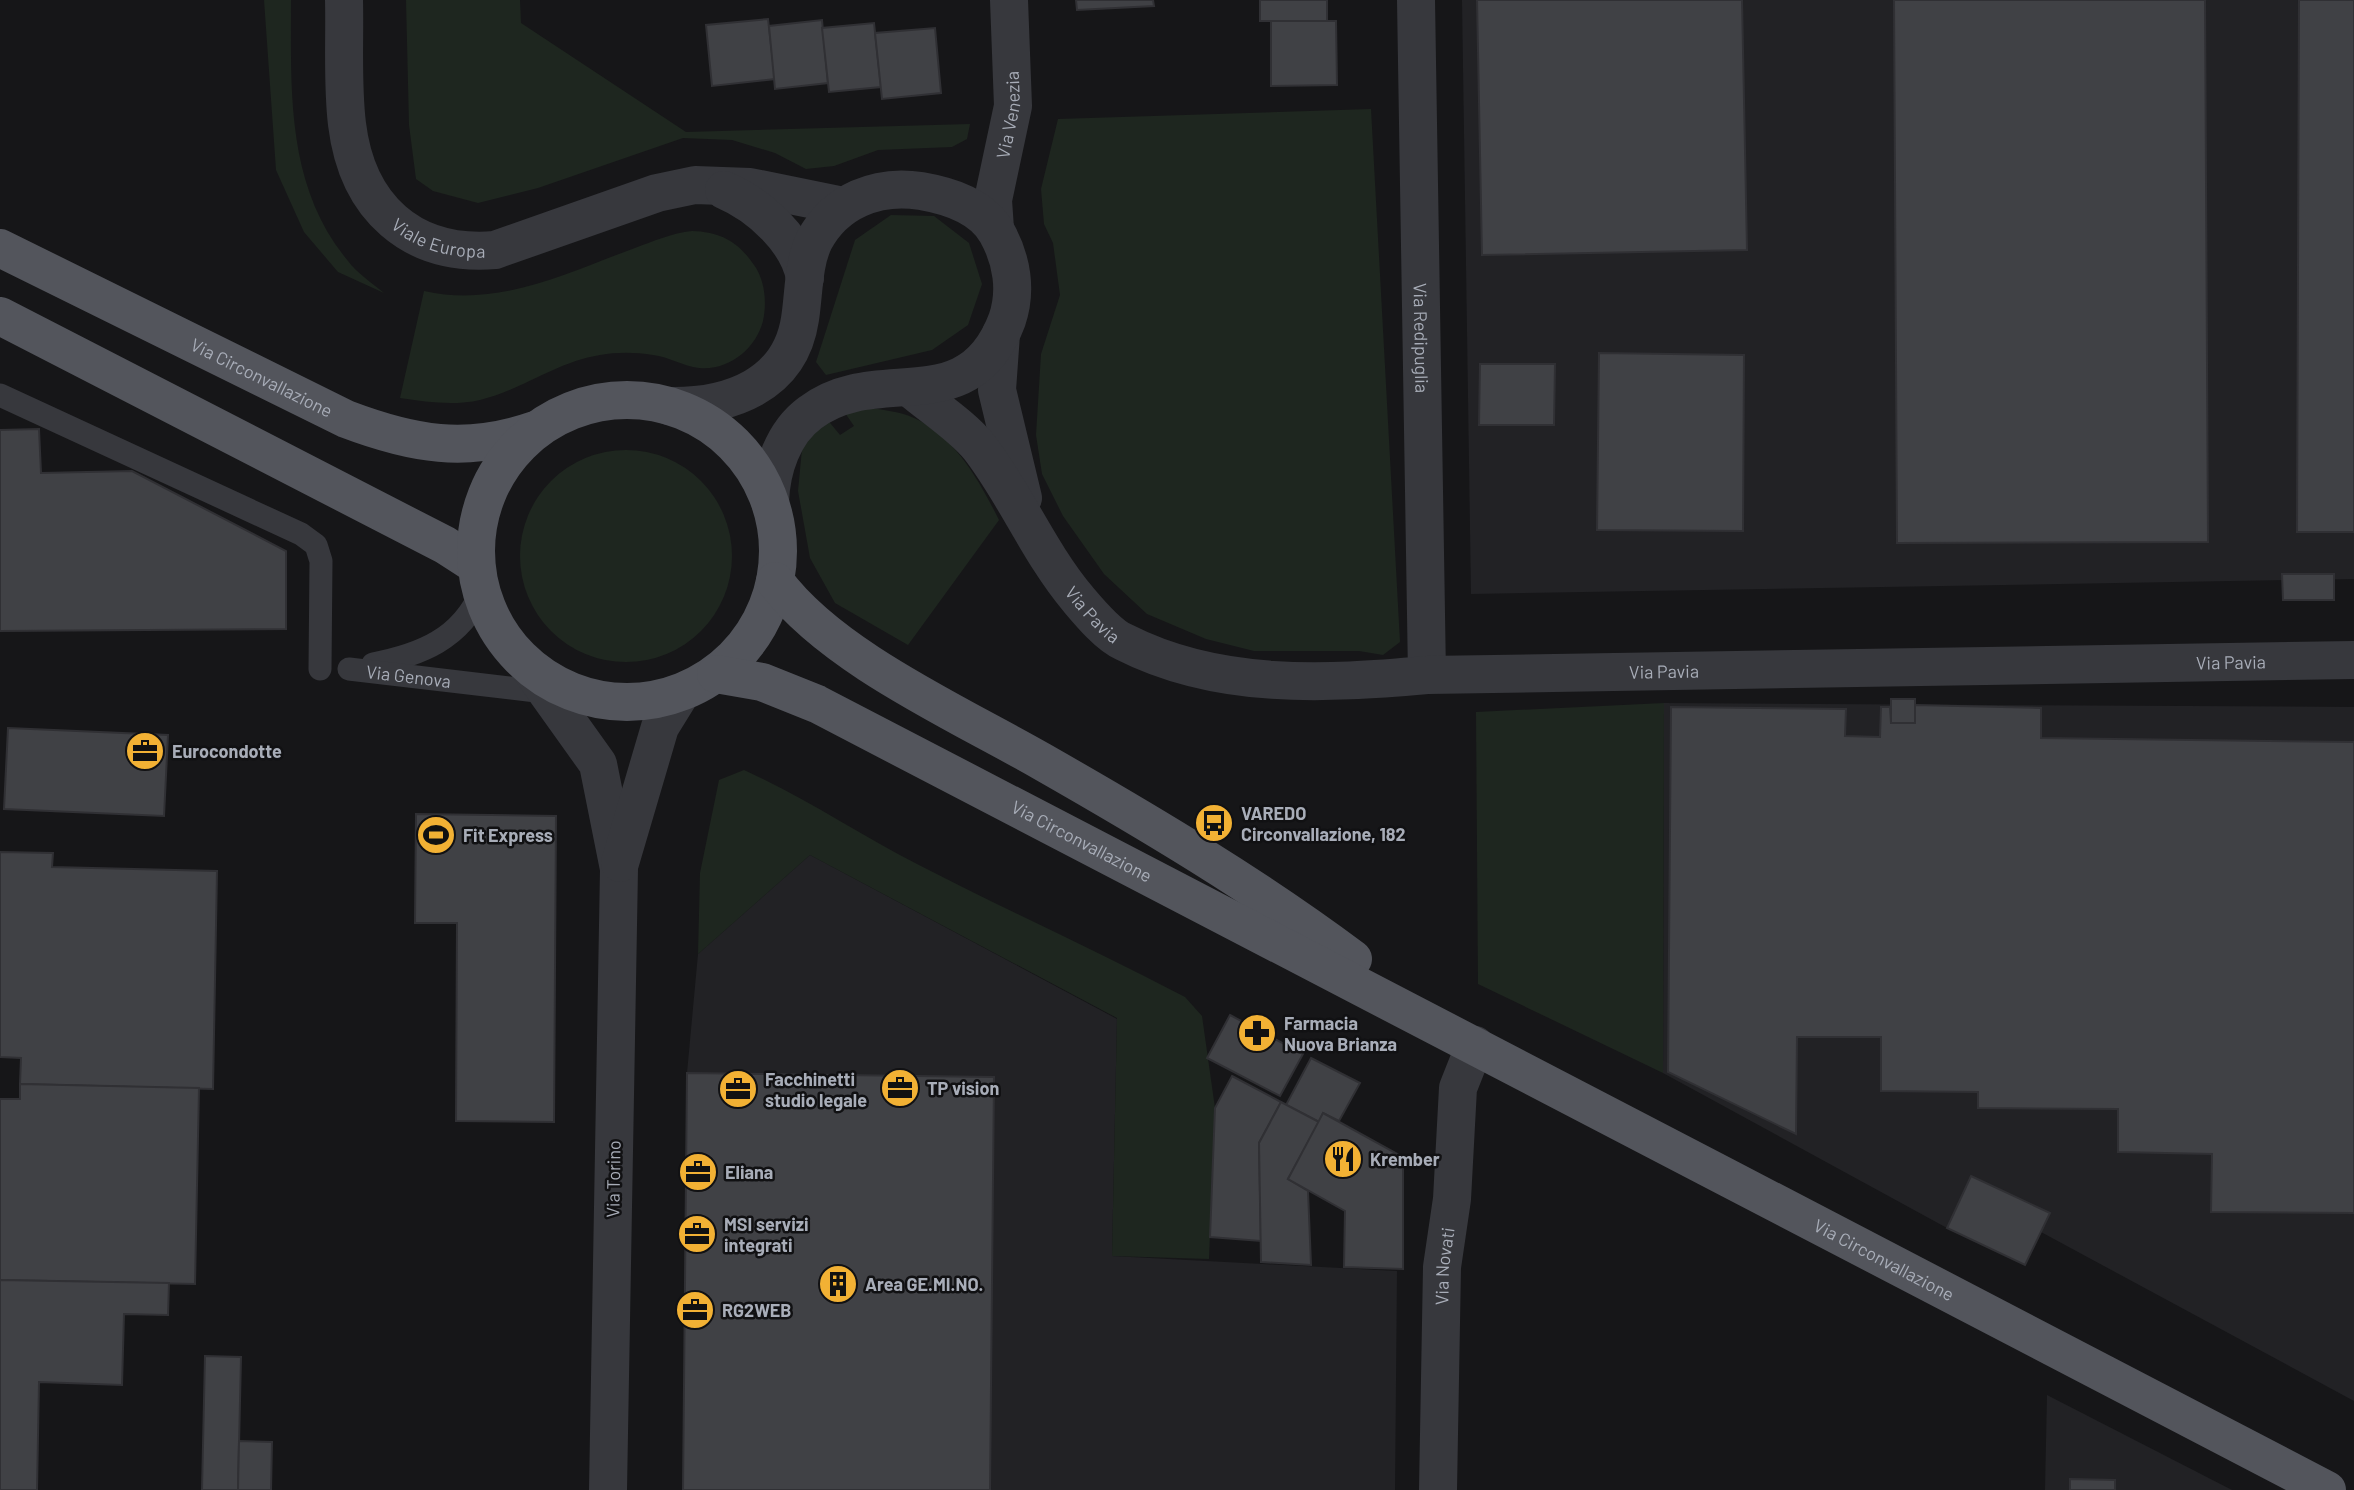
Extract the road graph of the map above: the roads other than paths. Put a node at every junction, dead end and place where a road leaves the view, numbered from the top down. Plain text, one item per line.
1 (344, 0) edge
2 (1009, 0) edge
3 (1416, 0) edge
4 (708, 185) junction
5 (844, 206) junction
6 (995, 229) junction
7 (0, 248) edge
8 (806, 278) junction
9 (0, 316) edge
10 (1001, 334) junction
11 (910, 388) junction
12 (0, 396) edge
13 (669, 406) junction
14 (537, 430) junction
15 (770, 502) junction
16 (1032, 534) junction
17 (479, 579) junction
18 (775, 581) junction
19 (2354, 660) edge
20 (320, 668) dead end
21 (716, 674) junction
22 (1427, 674) junction
23 (538, 678) junction
24 (681, 693) junction
25 (618, 869) junction
26 (1442, 1026) junction
27 (1475, 1045) junction
28 (608, 1490) edge
29 (1438, 1490) edge
30 (2327, 1490) edge

1 - 4 street, Viale Europa
2 - 6 street, Via Venezia
3 - 22 street, Via Redipuglia
4 - 5 street, Viale Europa
4 - 8 street
5 - 6 street
5 - 8 street
6 - 10 street
7 - 14 main road, Via Circonvallazione
8 - 13 street
9 - 17 main road
10 - 11 street
10 - 16 street, Via Pavia
11 - 15 street
11 - 16 street, Via Pavia
12 - 20 lane
13 - 14 main road
13 - 15 main road
14 - 17 main road
15 - 18 main road
16 - 22 street, Via Pavia
17 - 23 main road
17 - 23 lane, Via Genova
18 - 21 main road
18 - 26 main road, Via Circonvallazione
19 - 22 street, Via Pavia
21 - 24 main road
21 - 26 main road, Via Circonvallazione
23 - 24 main road
23 - 25 street, Via Torino
24 - 25 street, Via Torino
25 - 28 street, Via Torino
26 - 27 main road, Via Circonvallazione
27 - 29 street, Via Novati
27 - 30 main road, Via Circonvallazione

